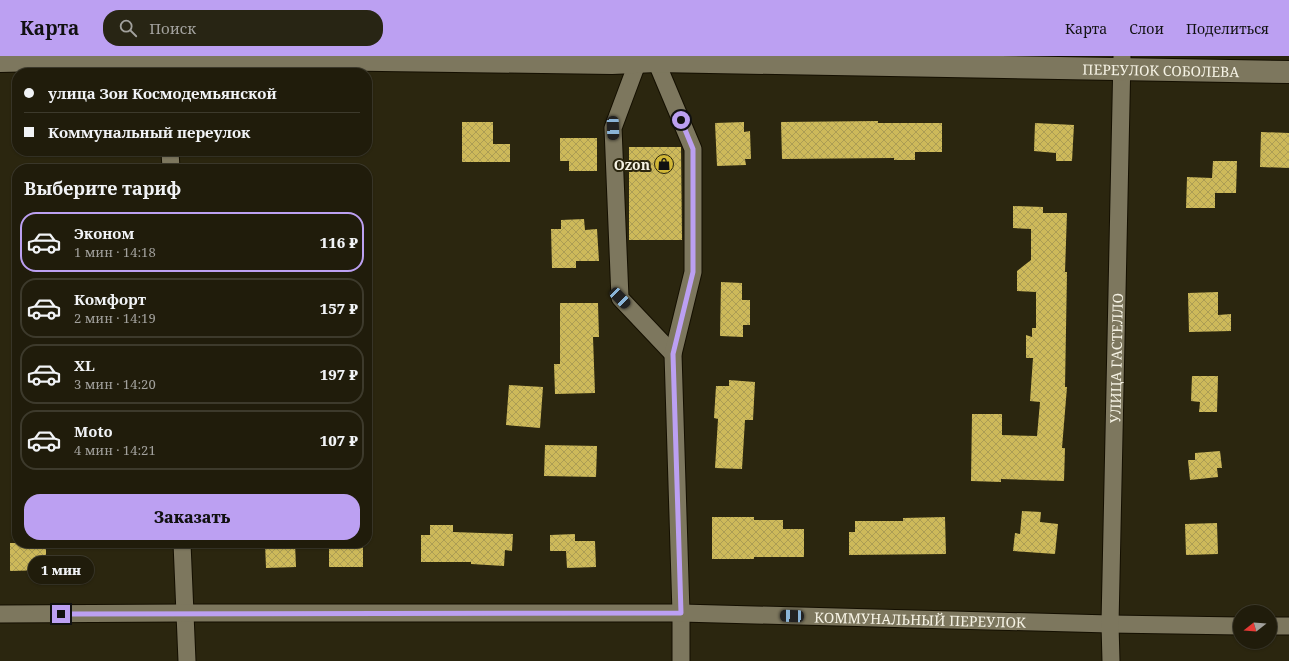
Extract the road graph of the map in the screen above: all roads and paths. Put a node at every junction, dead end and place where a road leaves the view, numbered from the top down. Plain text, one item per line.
1 (696, 59) edge
2 (612, 60) edge
3 (0, 61) edge
4 (647, 61) junction
5 (168, 62) edge
6 (1122, 62) edge
7 (1289, 72) edge
8 (673, 354) junction
9 (182, 548) edge
10 (184, 613) junction
11 (681, 613) junction
12 (0, 614) edge
13 (1110, 624) junction
14 (1233, 626) edge
15 (1277, 626) edge
16 (1289, 626) edge
17 (186, 661) edge
18 (681, 661) edge
19 (1111, 661) edge

1 - 4 main road, ПЕРЕУЛОК СОБОЛЕВА
1 - 6 main road, ПЕРЕУЛОК СОБОЛЕВА
2 - 4 main road, ПЕРЕУЛОК СОБОЛЕВА
2 - 5 main road, ПЕРЕУЛОК СОБОЛЕВА
3 - 5 main road, ПЕРЕУЛОК СОБОЛЕВА
4 - 8 street
4 - 8 street
6 - 7 main road, ПЕРЕУЛОК СОБОЛЕВА
6 - 13 street, УЛИЦА ГАСТЕЛЛО
8 - 11 street
9 - 10 street
10 - 11 street, КОММУНАЛЬНЫЙ ПЕРЕУЛОК
10 - 12 street, КОММУНАЛЬНЫЙ ПЕРЕУЛОК
10 - 17 street
11 - 13 street, КОММУНАЛЬНЫЙ ПЕРЕУЛОК
11 - 18 street
13 - 14 street, КОММУНАЛЬНЫЙ ПЕРЕУЛОК
13 - 19 street, УЛИЦА ГАСТЕЛЛО
15 - 16 street

